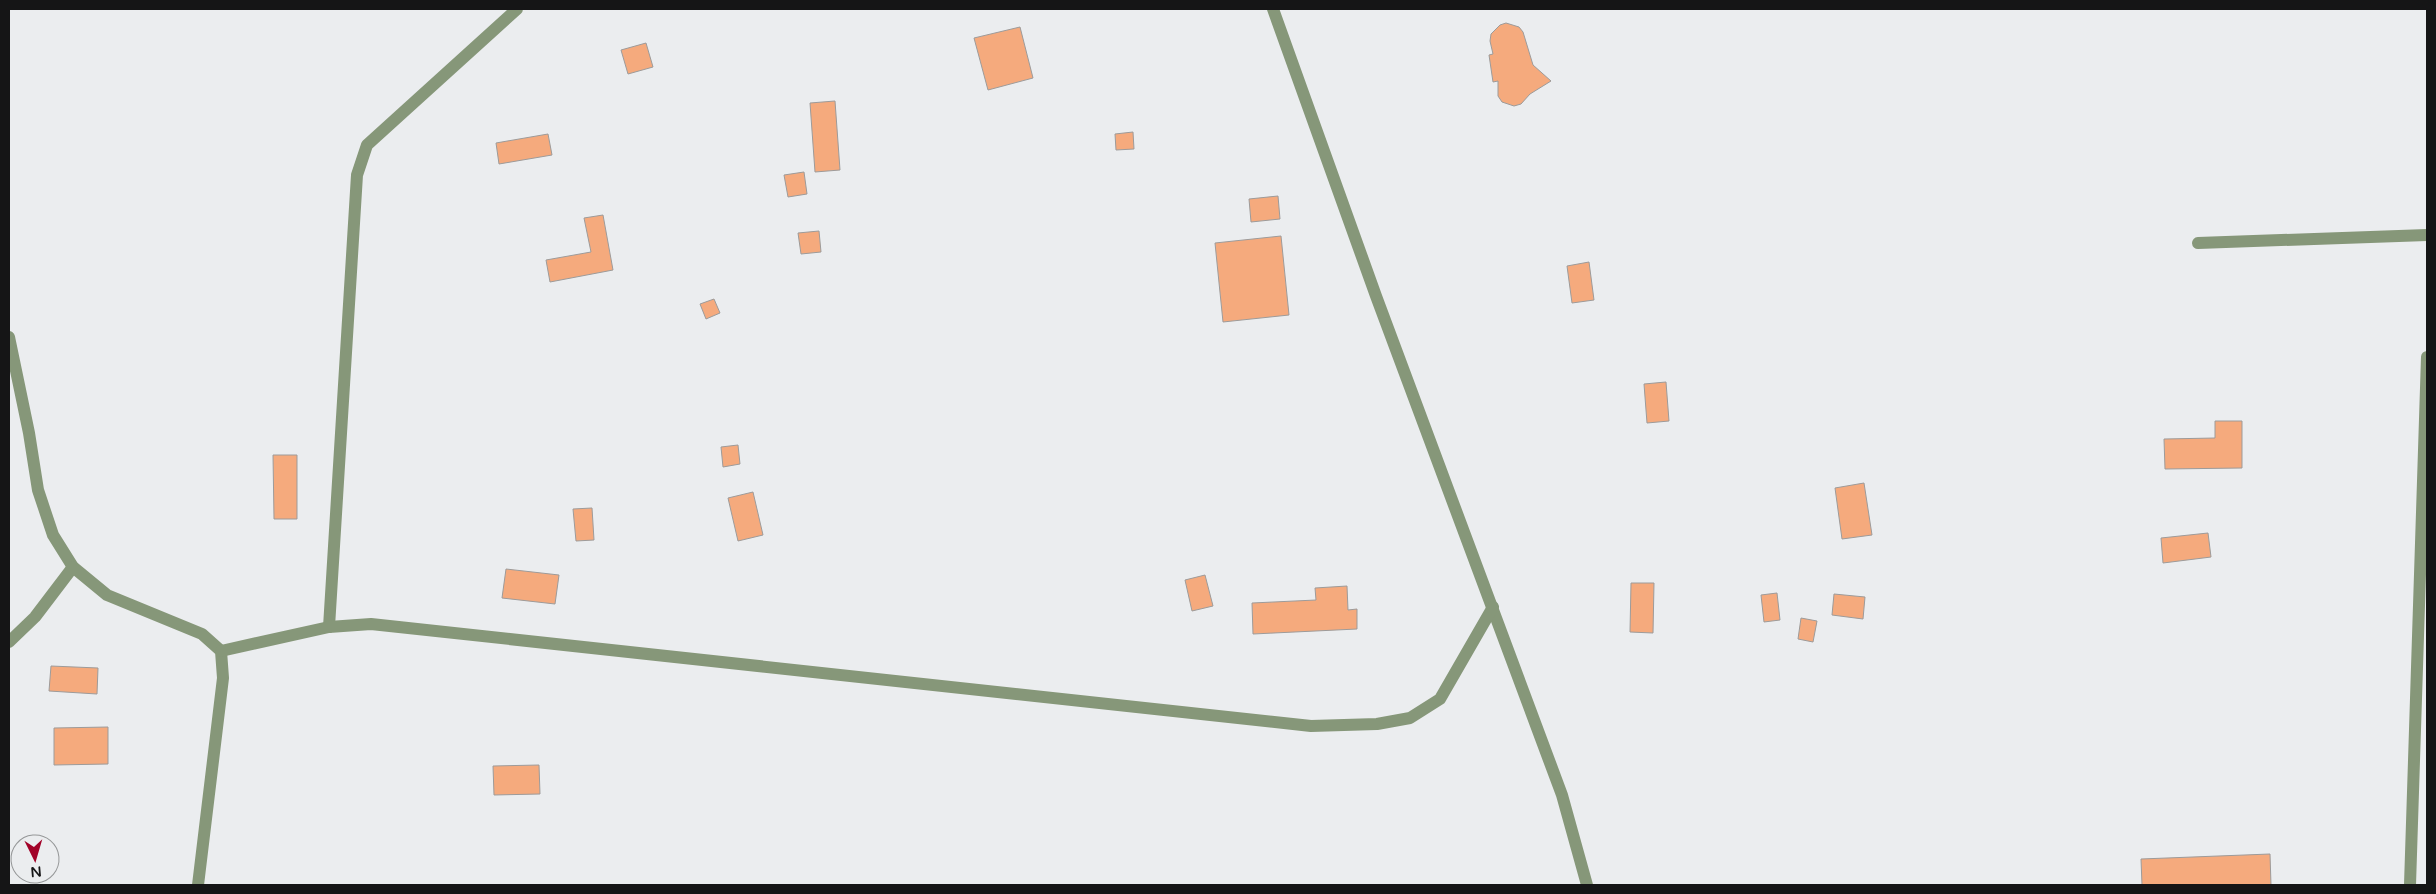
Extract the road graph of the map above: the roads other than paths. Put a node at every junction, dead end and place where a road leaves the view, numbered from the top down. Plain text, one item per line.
1 (517, 9) edge
2 (1273, 9) edge
3 (2427, 234) edge
4 (2198, 243) dead end
5 (9, 337) edge
6 (2427, 358) edge
7 (73, 567) junction
8 (1492, 607) junction
9 (330, 628) junction
10 (9, 642) edge
11 (221, 650) junction
12 (198, 885) edge
13 (1587, 885) edge
14 (2410, 885) edge

1 - 9 street
2 - 8 street
3 - 4 street
5 - 7 street
6 - 14 street
7 - 10 street
7 - 11 street
8 - 9 street
8 - 13 street
9 - 11 street
11 - 12 street

